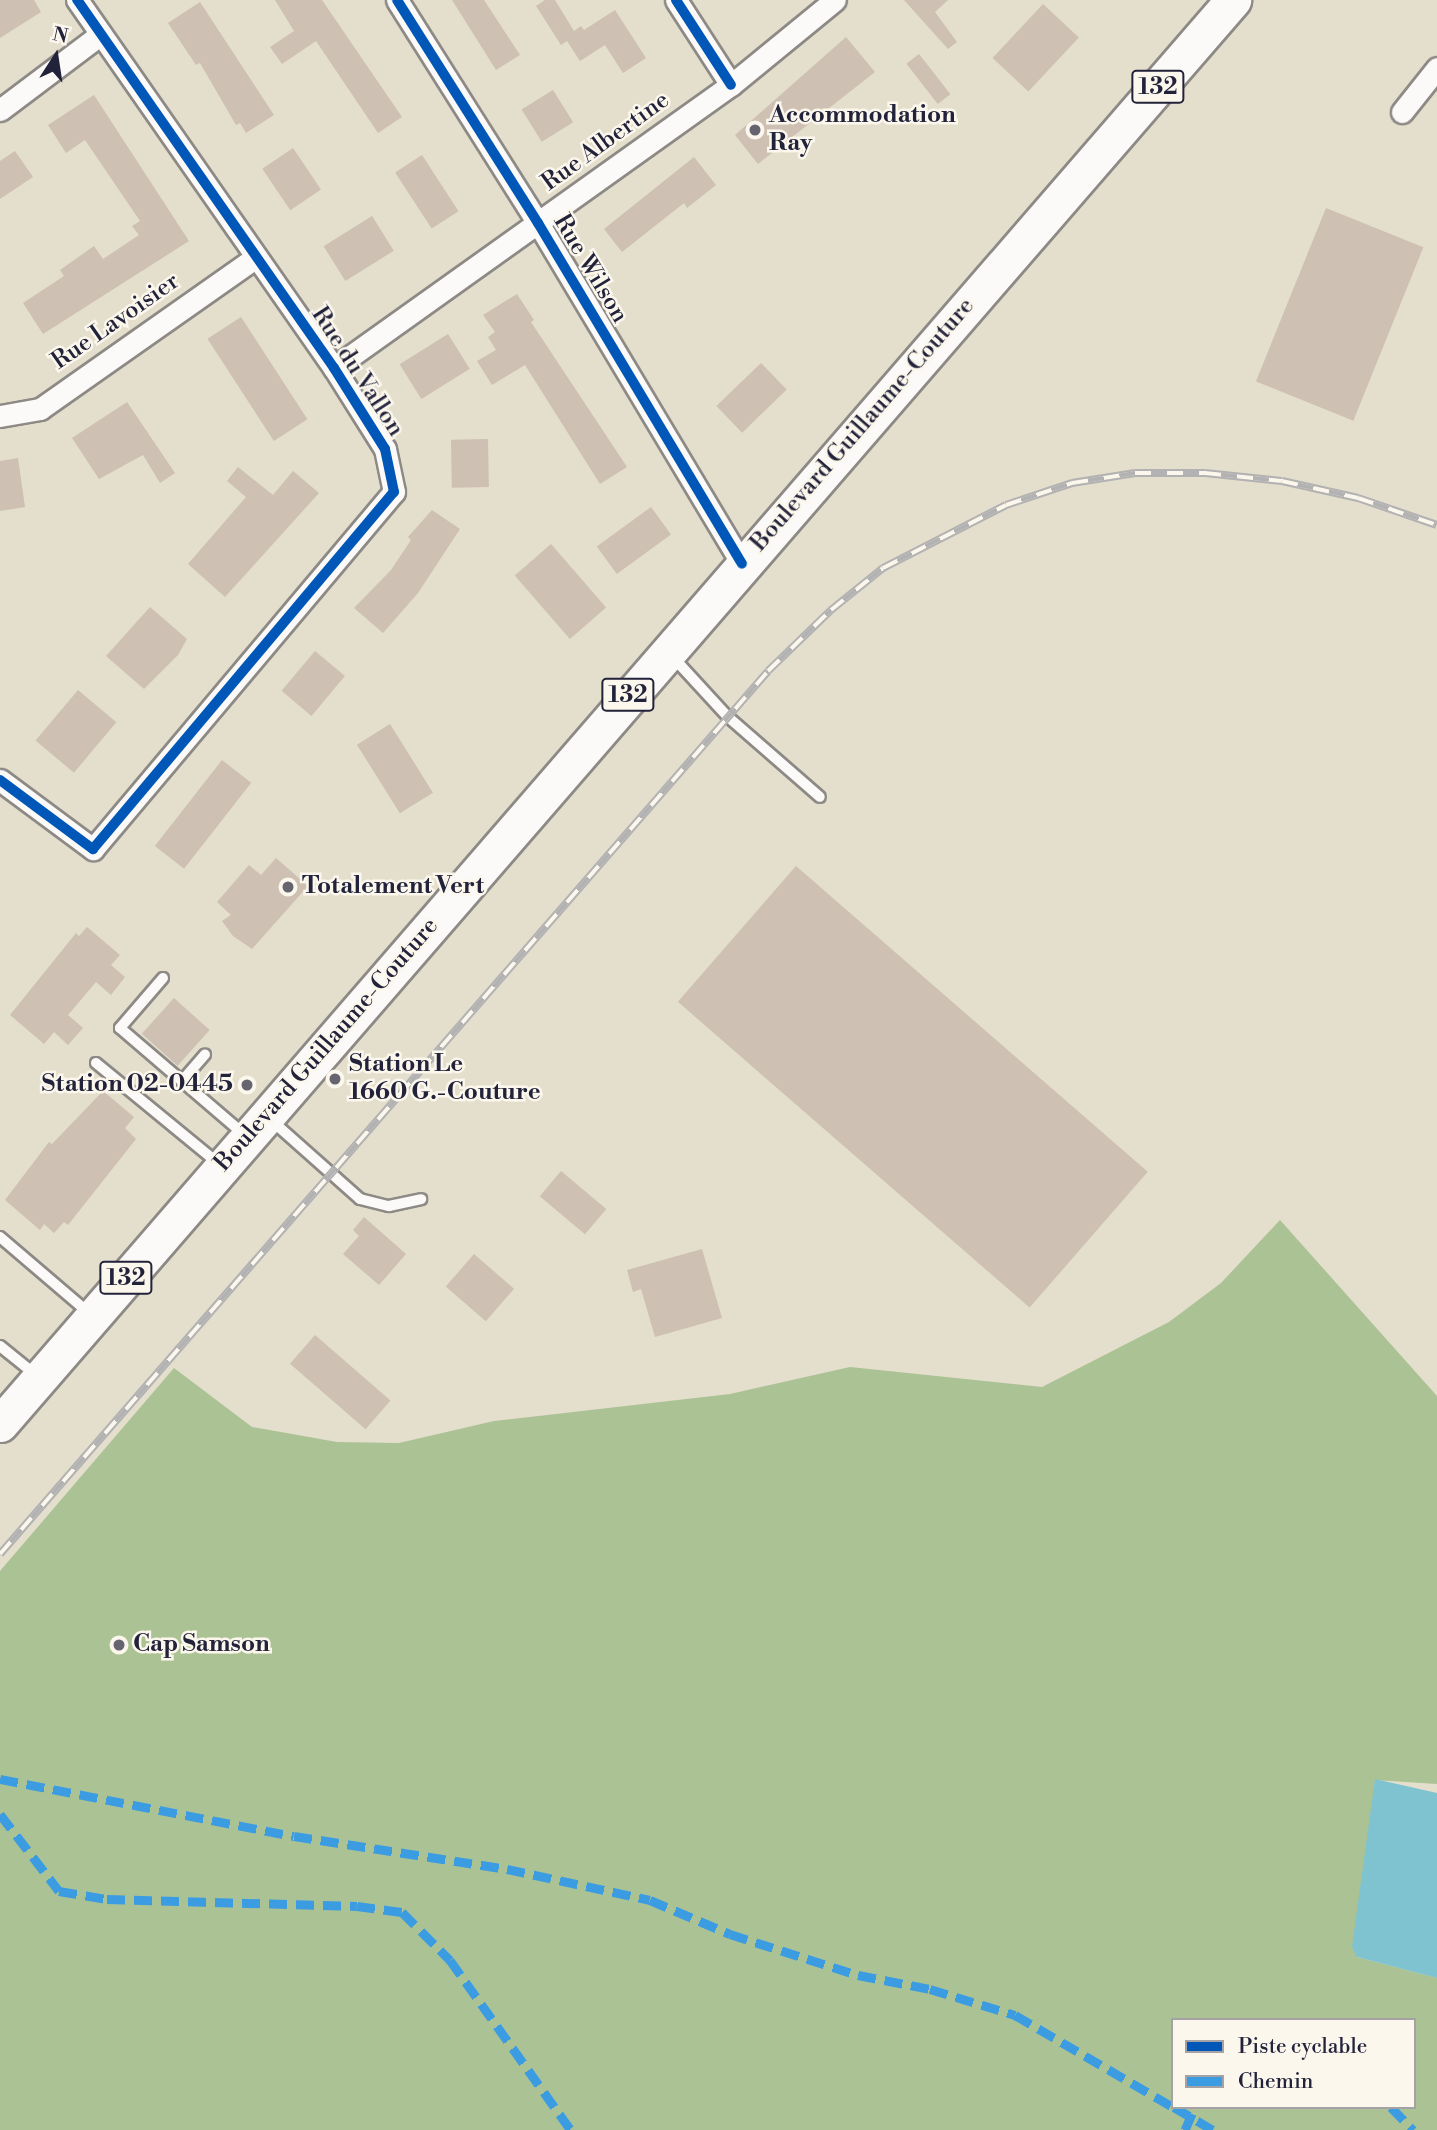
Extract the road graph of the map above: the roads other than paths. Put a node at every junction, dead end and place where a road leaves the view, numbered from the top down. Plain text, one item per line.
1 (77, 0) edge
2 (397, 0) edge
3 (676, 0) edge
4 (835, 0) edge
5 (1233, 0) edge
6 (101, 34) junction
7 (1437, 68) edge
8 (731, 85) junction
9 (0, 110) edge
10 (1402, 112) dead end
11 (538, 223) junction
12 (256, 257) junction
13 (334, 368) junction
14 (0, 416) edge
15 (741, 564) junction
16 (667, 650) junction
17 (0, 780) edge
18 (820, 797) dead end
19 (163, 978) dead end
20 (205, 1055) dead end
21 (96, 1063) dead end
22 (182, 1081) junction
23 (257, 1126) junction
24 (222, 1166) junction
25 (421, 1199) dead end
26 (0, 1237) edge
27 (93, 1316) junction
28 (0, 1346) edge
29 (40, 1377) junction
30 (0, 1424) edge

1 - 6 street, Rue du Vallon
2 - 11 street, Rue Wilson
3 - 8 street
4 - 8 street, Rue Albertine
5 - 15 main road, Boulevard Guillaume-Couture / 132
6 - 9 street
6 - 12 street, Rue du Vallon
7 - 10 street
8 - 11 street, Rue Albertine
11 - 13 street, Rue Albertine
11 - 15 street, Rue Wilson
12 - 13 street, Rue du Vallon
12 - 14 street, Rue Lavoisier
13 - 17 street, Rue du Vallon
15 - 16 main road, Boulevard Guillaume-Couture / 132
16 - 18 lane
16 - 23 main road, Boulevard Guillaume-Couture / 132
19 - 22 lane
20 - 22 lane
21 - 24 lane
22 - 23 lane
23 - 24 main road, Boulevard Guillaume-Couture / 132
23 - 25 lane
24 - 27 main road, Boulevard Guillaume-Couture / 132
26 - 27 lane
27 - 29 main road, Boulevard Guillaume-Couture / 132
28 - 29 lane
29 - 30 main road, Boulevard Guillaume-Couture / 132

